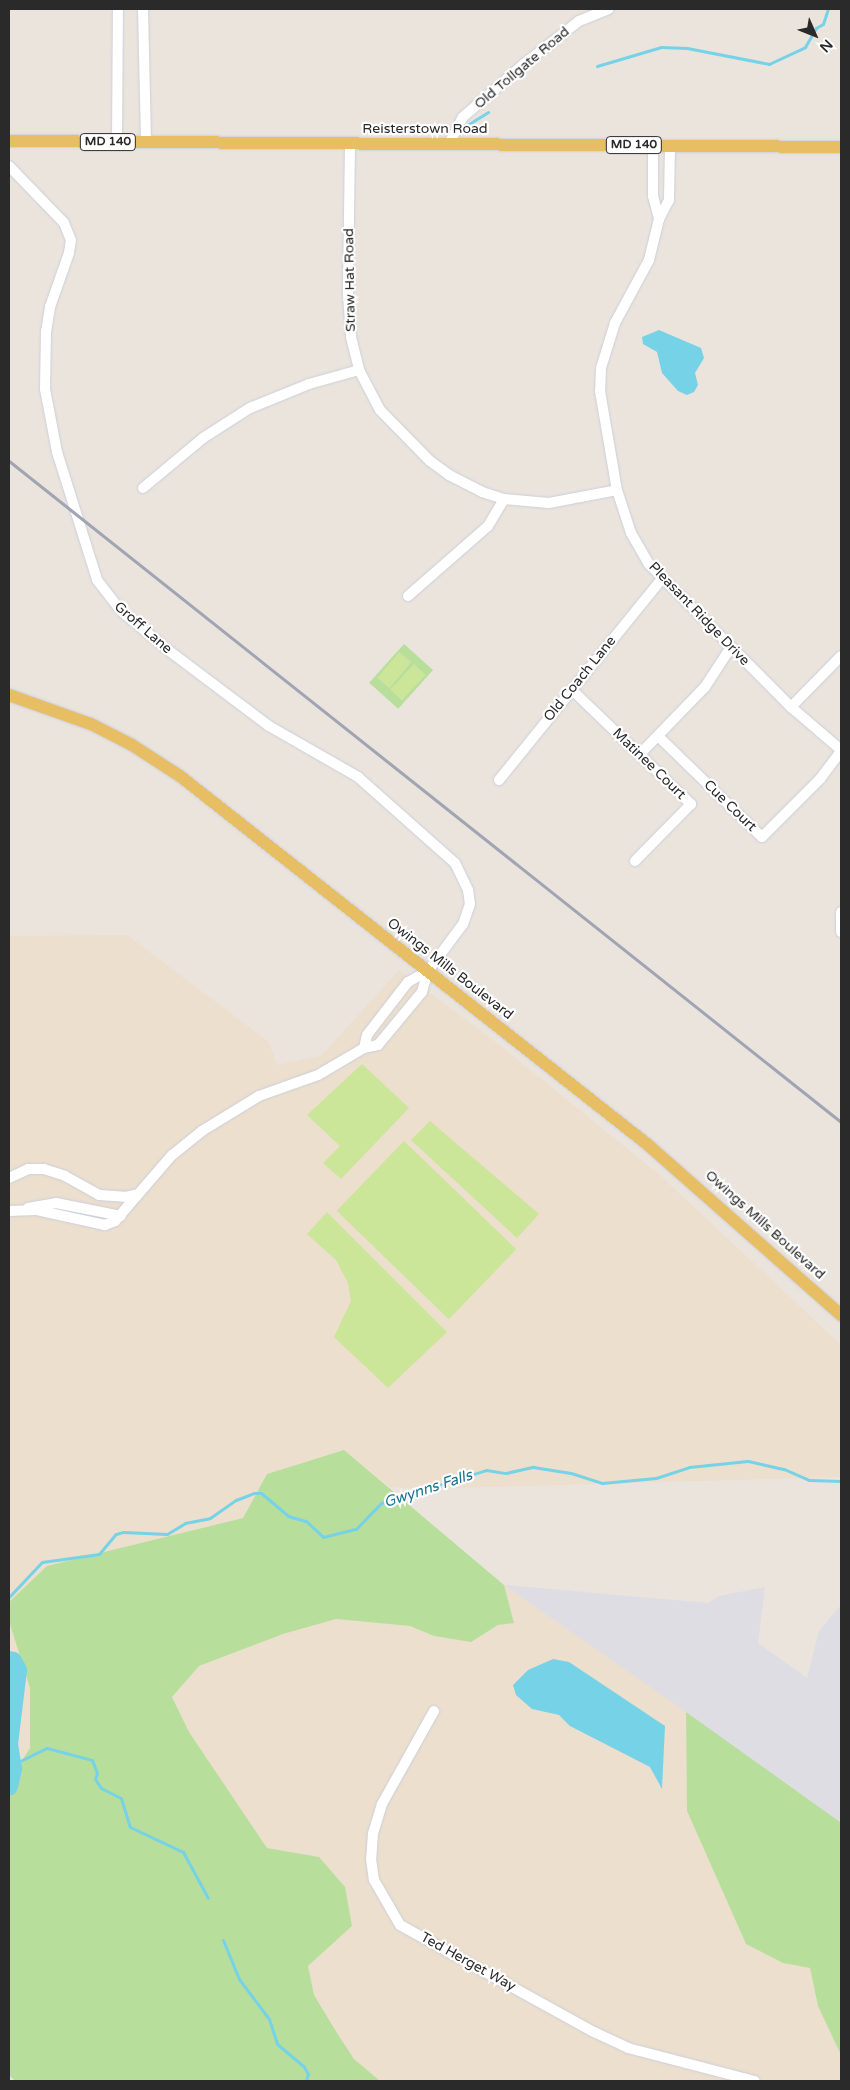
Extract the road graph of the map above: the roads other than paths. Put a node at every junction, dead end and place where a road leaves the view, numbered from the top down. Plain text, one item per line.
1 (118, 9) edge
2 (143, 9) edge
3 (609, 9) edge
4 (9, 141) edge
5 (117, 142) junction
6 (146, 142) junction
7 (350, 144) junction
8 (449, 144) junction
9 (653, 146) junction
10 (670, 146) junction
11 (841, 147) edge
12 (9, 166) edge
13 (659, 219) junction
14 (359, 370) junction
15 (143, 488) dead end
16 (617, 490) junction
17 (504, 499) junction
18 (662, 579) junction
19 (408, 596) dead end
20 (731, 647) junction
21 (841, 656) edge
22 (572, 690) junction
23 (9, 695) edge
24 (791, 707) junction
25 (658, 736) junction
26 (841, 751) edge
27 (639, 755) junction
28 (499, 780) dead end
29 (636, 861) dead end
30 (841, 912) edge
31 (841, 932) edge
32 (428, 972) junction
33 (381, 1017) junction
34 (393, 1028) junction
35 (364, 1048) junction
36 (9, 1178) edge
37 (138, 1194) junction
38 (9, 1210) edge
39 (841, 1315) edge
40 (434, 1711) dead end
41 (755, 2081) edge

1 - 5 street
2 - 6 street
3 - 8 street, Old Tollgate Road
4 - 5 main road, Reisterstown Road / MD 140
5 - 6 main road, Reisterstown Road / MD 140
6 - 7 main road, Reisterstown Road / MD 140
7 - 8 main road, Reisterstown Road / MD 140
7 - 14 street, Straw Hat Road
8 - 9 main road, Reisterstown Road / MD 140
9 - 10 main road, Reisterstown Road / MD 140
9 - 13 street, Pleasant Ridge Drive
10 - 11 main road, Reisterstown Road / MD 140
10 - 13 street, Pleasant Ridge Drive
12 - 32 street, Groff Lane
13 - 16 street, Pleasant Ridge Drive
14 - 15 street
14 - 17 street, Straw Hat Road
16 - 17 street, Straw Hat Road
16 - 18 street, Pleasant Ridge Drive
17 - 19 street
18 - 20 street, Pleasant Ridge Drive
18 - 22 street, Old Coach Lane
20 - 24 street, Pleasant Ridge Drive
20 - 25 street
21 - 24 street
22 - 27 street, Matinee Court
22 - 28 street, Old Coach Lane
23 - 32 main road, Owings Mills Boulevard
24 - 26 street, Pleasant Ridge Drive
25 - 26 street, Cue Court
25 - 27 street
27 - 29 street, Matinee Court
30 - 31 street
32 - 33 street
32 - 34 street
32 - 39 main road, Owings Mills Boulevard
33 - 34 street
33 - 35 street
34 - 35 street
35 - 37 street
36 - 37 street
37 - 38 street
40 - 41 street, Ted Herget Way

